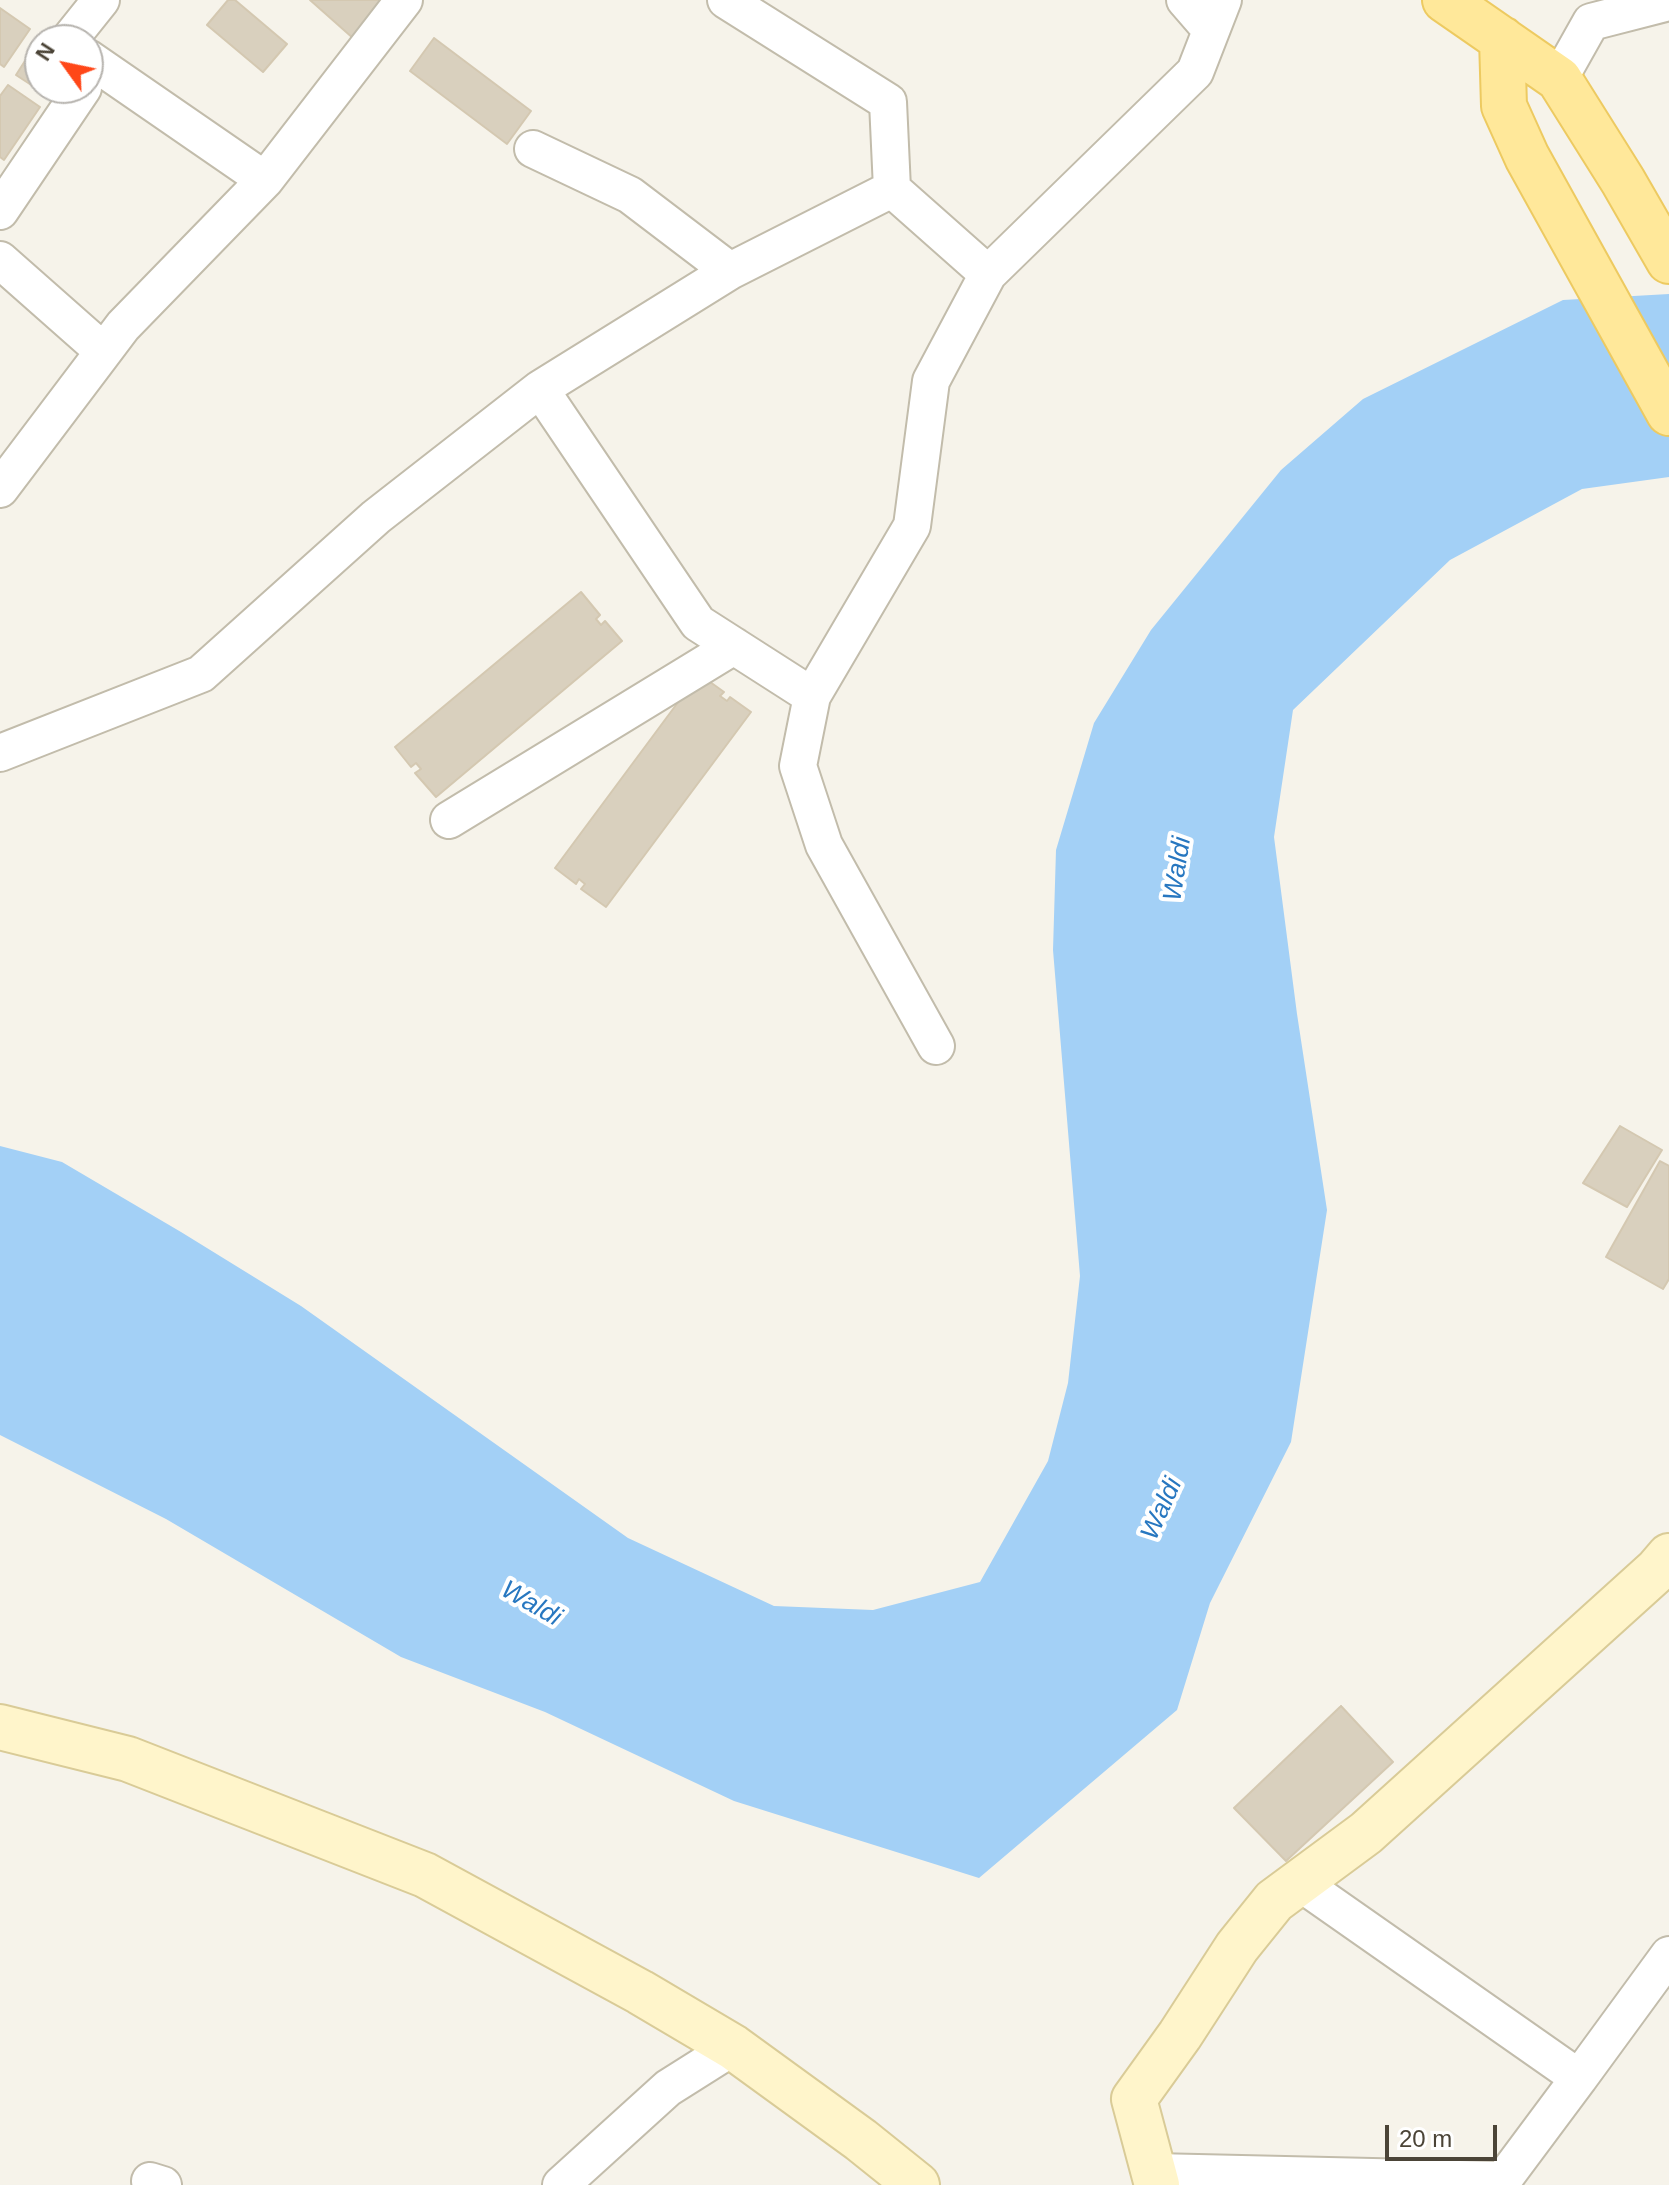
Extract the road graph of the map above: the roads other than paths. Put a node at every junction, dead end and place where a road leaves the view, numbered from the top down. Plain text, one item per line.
1 (101, 0) edge
2 (404, 0) edge
3 (726, 0) edge
4 (1185, 0) edge
5 (1445, 0) edge
6 (1669, 2) edge
7 (1217, 15) edge
8 (82, 24) edge
9 (1502, 39) junction
10 (1559, 79) junction
11 (104, 82) edge
12 (69, 104) edge
13 (533, 149) dead end
14 (265, 180) junction
15 (892, 189) junction
16 (0, 211) edge
17 (0, 260) edge
18 (1669, 261) edge
19 (730, 271) junction
20 (988, 274) junction
21 (103, 351) junction
22 (540, 389) junction
23 (1669, 413) edge
24 (0, 489) edge
25 (734, 646) junction
26 (812, 696) junction
27 (0, 753) edge
28 (449, 820) dead end
29 (936, 1046) dead end
30 (1669, 1556) edge
31 (0, 1727) edge
32 (1299, 1882) junction
33 (1669, 1955) edge
34 (733, 2047) junction
35 (1579, 2078) junction
36 (1155, 2178) edge
37 (561, 2185) edge
38 (917, 2185) edge

1 - 8 street
2 - 14 street
3 - 15 street
4 - 7 street
5 - 9 main road
6 - 10 street
7 - 20 street
9 - 10 main road
9 - 23 main road
10 - 18 main road
11 - 14 street
12 - 16 street
13 - 19 street
14 - 21 street
15 - 19 street
15 - 20 street
17 - 21 street
19 - 22 street
20 - 26 street
21 - 24 street
22 - 25 street
22 - 27 street
25 - 26 street
25 - 28 street
26 - 29 street
30 - 32 street
31 - 34 street
32 - 35 street
32 - 36 street
33 - 35 street
34 - 37 street
34 - 38 street
35 - 36 street

